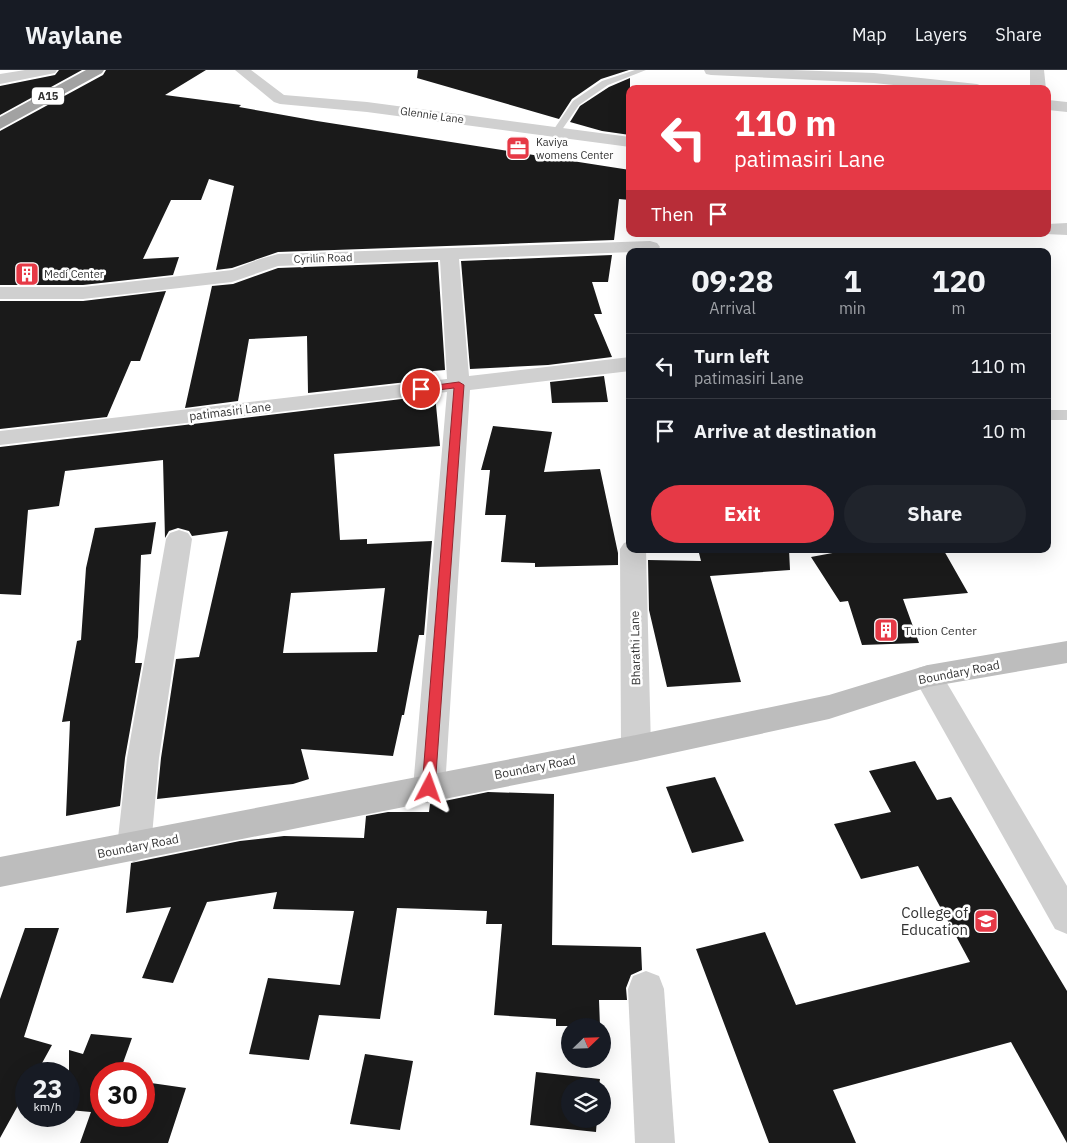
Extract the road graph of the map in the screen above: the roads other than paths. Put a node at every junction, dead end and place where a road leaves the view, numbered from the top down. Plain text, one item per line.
1 (50, 70) edge
2 (72, 70) edge
3 (97, 70) edge
4 (242, 70) edge
5 (642, 70) edge
6 (711, 70) edge
7 (1038, 70) edge
8 (0, 78) edge
9 (705, 85) edge
10 (940, 85) edge
11 (1038, 85) edge
12 (1051, 105) edge
13 (1067, 106) edge
14 (0, 109) edge
15 (0, 124) edge
16 (556, 132) junction
17 (626, 141) edge
18 (1067, 228) edge
19 (1051, 229) edge
20 (650, 244) edge
21 (449, 253) junction
22 (0, 293) edge
23 (626, 364) edge
24 (459, 385) junction
25 (1051, 415) edge
26 (1067, 415) edge
27 (0, 438) edge
28 (178, 538) dead end
29 (633, 553) edge
30 (1067, 652) edge
31 (928, 676) junction
32 (636, 748) junction
33 (429, 788) junction
34 (134, 846) junction
35 (0, 872) edge
36 (1067, 918) edge
37 (646, 989) dead end
38 (655, 1143) edge

1 - 8 street
2 - 14 highway, A15
3 - 15 highway, A15
4 - 16 street, Glennie Lane
5 - 16 lane
6 - 9 street
6 - 10 street
7 - 11 street
12 - 13 street
16 - 17 street, Glennie Lane
18 - 19 street
20 - 21 street, Cyrilin Road
21 - 22 street, Cyrilin Road
21 - 24 street
23 - 24 street, patimasiri Lane
24 - 27 street, patimasiri Lane
24 - 33 street
25 - 26 street
28 - 34 street
29 - 32 street, Bharathi Lane
30 - 31 main road, Boundary Road
31 - 32 main road, Boundary Road
31 - 36 street
32 - 33 main road, Boundary Road
33 - 34 main road, Boundary Road
34 - 35 main road, Boundary Road
37 - 38 street

